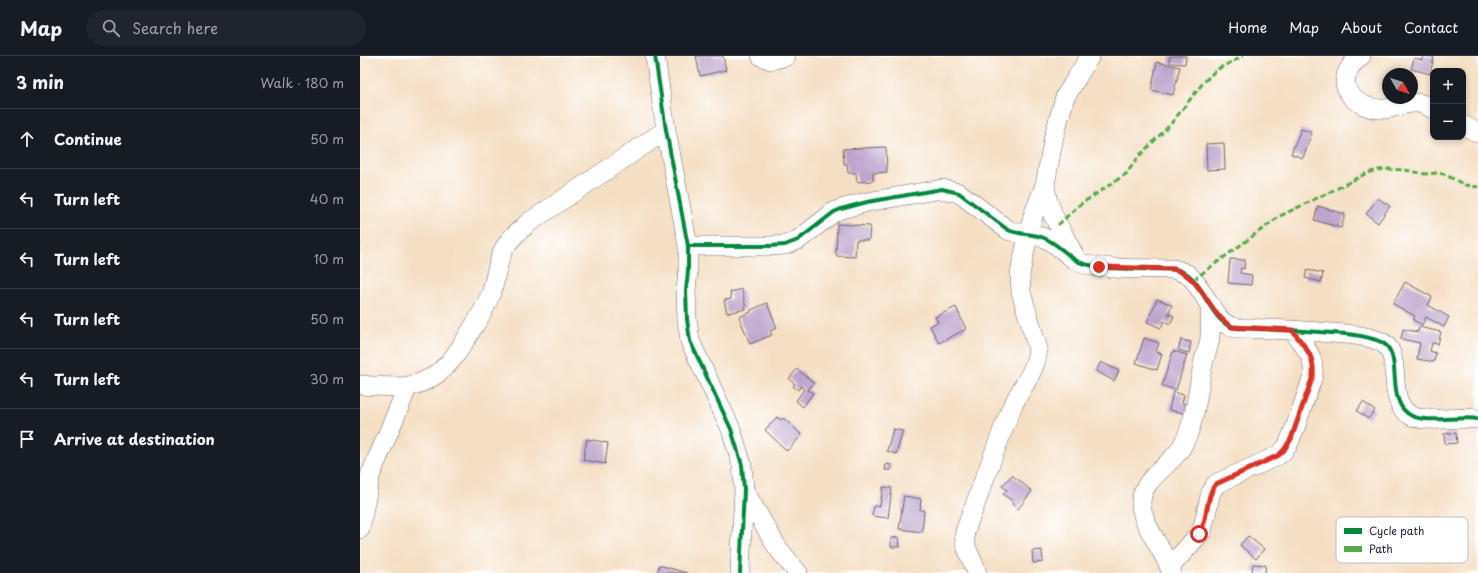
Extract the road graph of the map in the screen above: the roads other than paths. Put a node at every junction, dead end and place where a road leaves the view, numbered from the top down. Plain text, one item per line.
1 (655, 56) edge
2 (761, 56) edge
3 (786, 56) edge
4 (1090, 56) edge
5 (1361, 56) edge
6 (1430, 108) edge
7 (1466, 127) edge
8 (666, 130) junction
9 (1478, 133) edge
10 (1045, 185) junction
11 (1028, 235) junction
12 (688, 246) junction
13 (1078, 261) junction
14 (1211, 306) junction
15 (1292, 330) junction
16 (360, 385) edge
17 (408, 386) junction
18 (1478, 419) edge
19 (744, 490) junction
20 (360, 529) edge
21 (1171, 570) edge
22 (740, 573) edge
23 (798, 573) edge
24 (977, 573) edge

1 - 8 street
2 - 3 street
4 - 10 street
5 - 6 street
7 - 9 street
8 - 12 street
8 - 17 street
10 - 11 street
10 - 13 street
11 - 12 street
11 - 13 street
11 - 24 street
12 - 19 street
13 - 14 street
14 - 15 street
14 - 21 street
15 - 18 street
15 - 21 street
16 - 17 street
17 - 20 street
19 - 22 street
19 - 23 street

